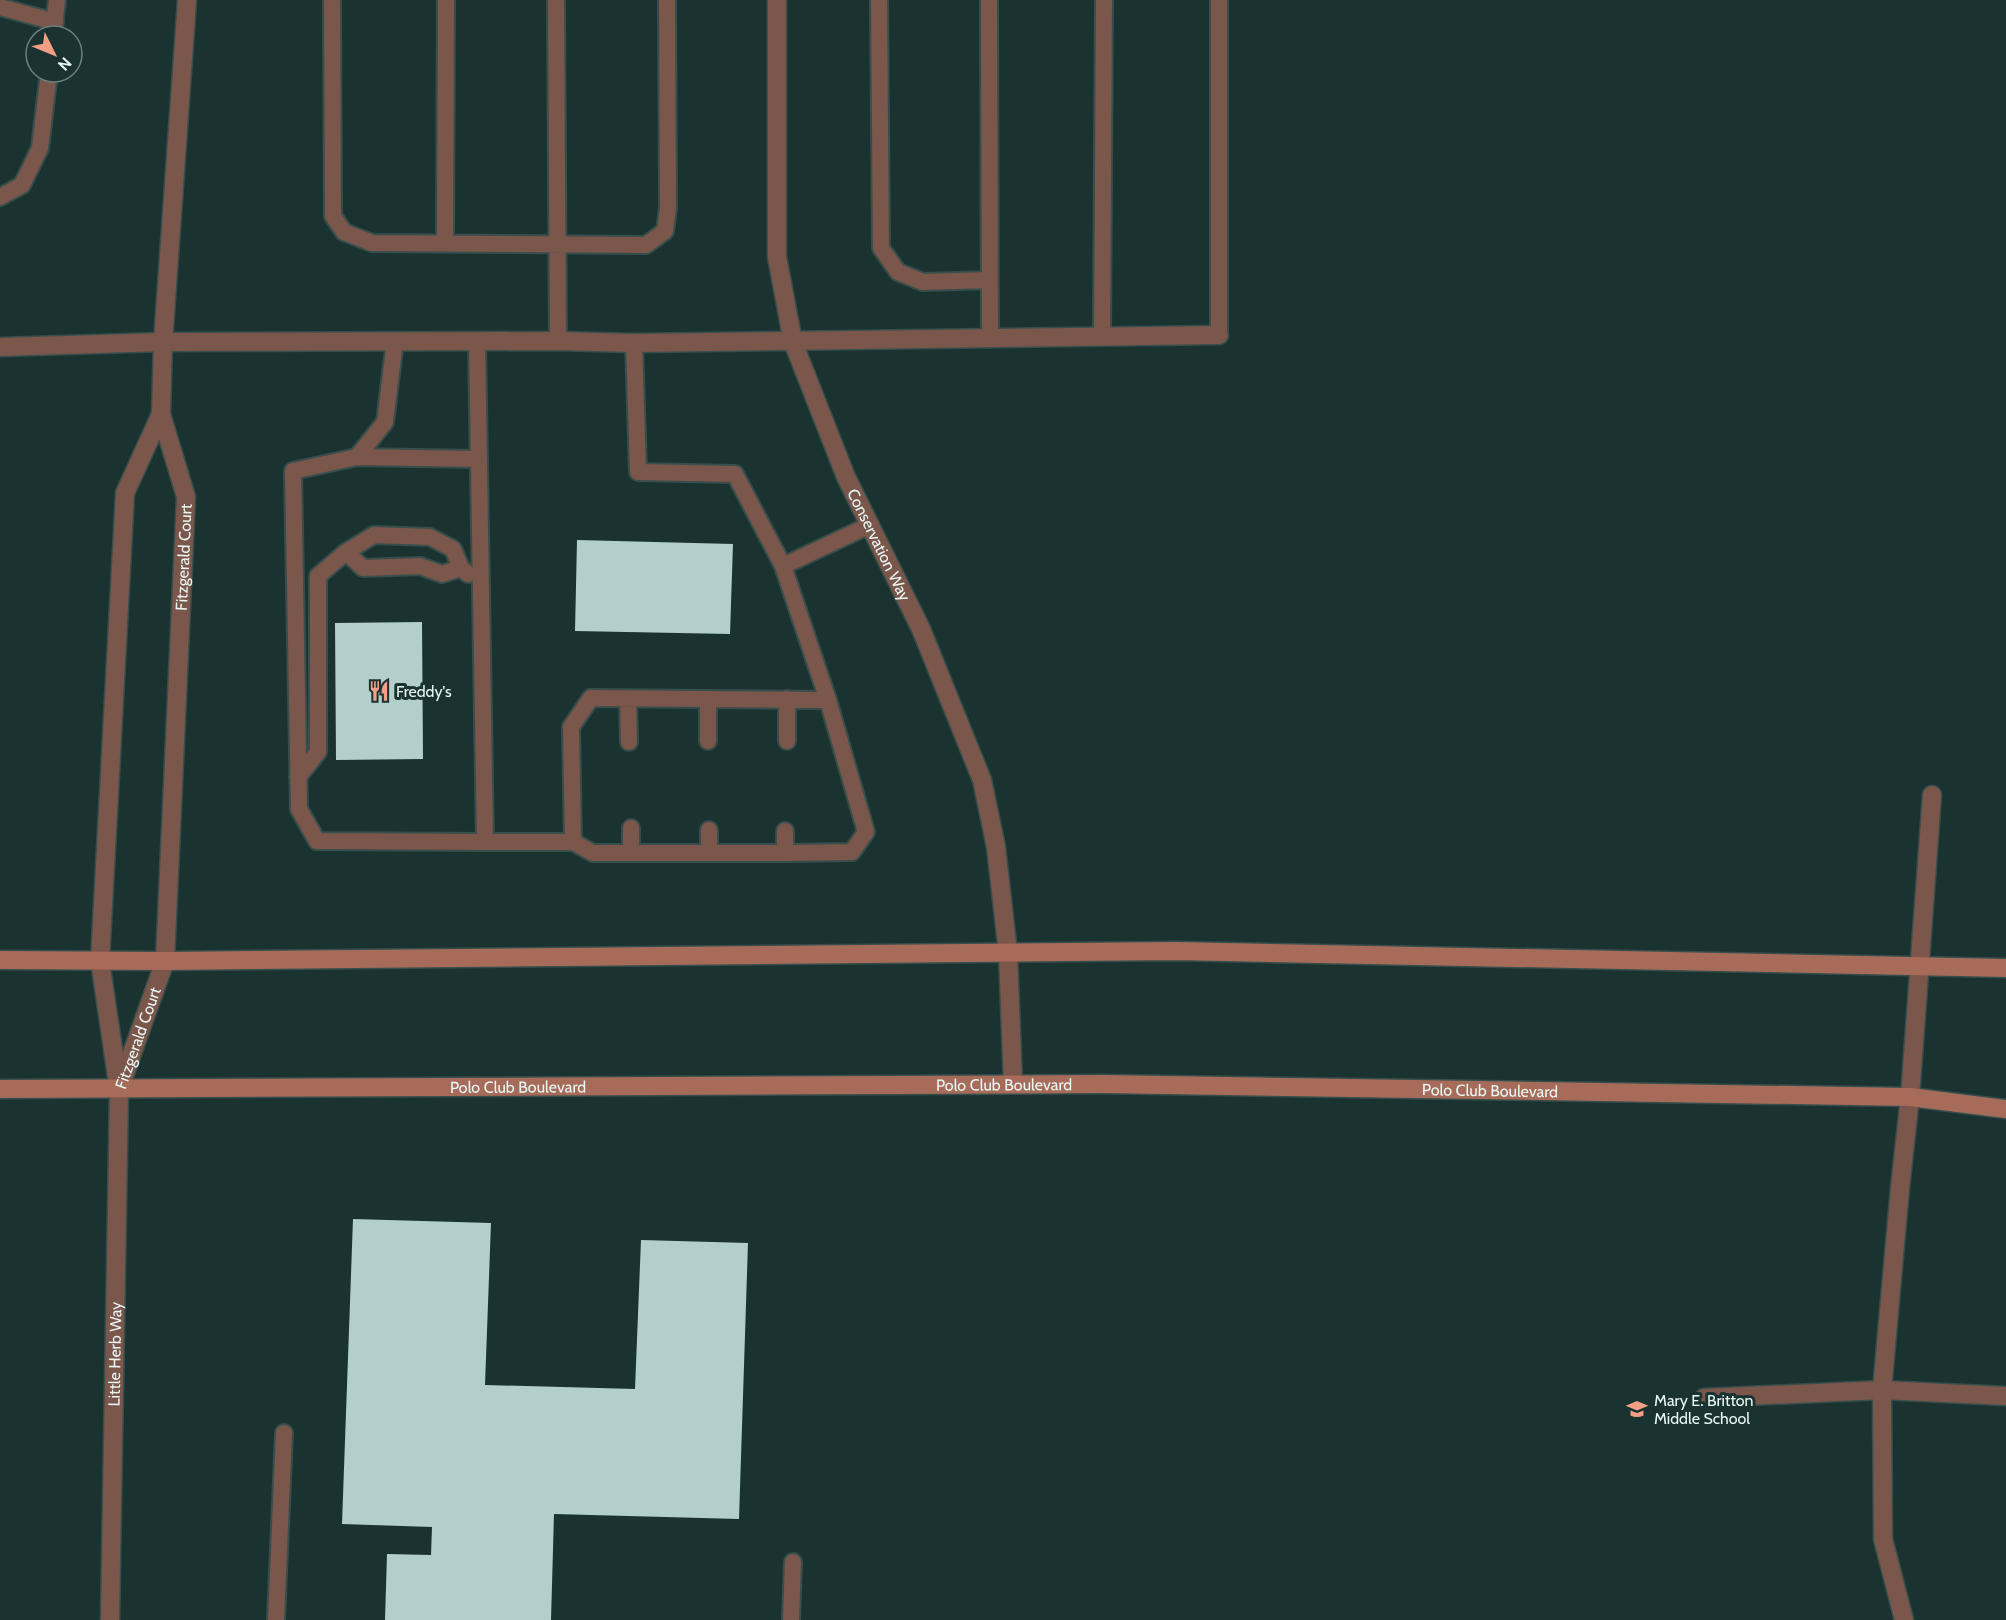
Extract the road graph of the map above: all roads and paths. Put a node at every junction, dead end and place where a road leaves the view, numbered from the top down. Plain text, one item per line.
1 (57, 0) edge
2 (187, 0) edge
3 (332, 0) edge
4 (446, 0) edge
5 (556, 0) edge
6 (667, 0) edge
7 (777, 0) edge
8 (879, 0) edge
9 (989, 0) edge
10 (1104, 0) edge
11 (1219, 0) edge
12 (0, 7) edge
13 (42, 24) edge
14 (55, 24) edge
15 (48, 84) edge
16 (0, 196) edge
17 (445, 243) junction
18 (558, 244) junction
19 (990, 280) junction
20 (1219, 336) joint
21 (1102, 337) junction
22 (990, 339) junction
23 (395, 341) junction
24 (477, 341) junction
25 (558, 341) junction
26 (163, 342) junction
27 (793, 342) junction
28 (634, 343) junction
29 (0, 347) edge
30 (161, 414) junction
31 (357, 458) junction
32 (477, 459) junction
33 (870, 525) junction
34 (346, 552) junction
35 (783, 567) junction
36 (461, 568) junction
37 (480, 585) junction
38 (628, 699) junction
39 (708, 699) junction
40 (788, 699) junction
41 (828, 700) junction
42 (708, 741) dead end
43 (787, 741) dead end
44 (629, 742) dead end
45 (298, 777) junction
46 (1932, 795) dead end
47 (631, 828) dead end
48 (709, 830) dead end
49 (785, 831) dead end
50 (485, 842) junction
51 (573, 842) junction
52 (709, 852) junction
53 (631, 853) junction
54 (785, 853) junction
55 (1008, 953) junction
56 (0, 960) edge
57 (100, 961) junction
58 (165, 961) junction
59 (1918, 966) junction
60 (2006, 968) edge
61 (1013, 1084) junction
62 (0, 1089) edge
63 (119, 1090) junction
64 (1910, 1096) junction
65 (2006, 1109) edge
66 (1882, 1390) junction
67 (2006, 1396) edge
68 (1704, 1398) dead end
69 (284, 1433) dead end
70 (793, 1562) dead end
71 (110, 1620) edge
72 (276, 1620) edge
73 (791, 1620) edge
74 (1904, 1620) edge

1 - 14 lane
2 - 26 street, Fitzgerald Court
3 - 17 lane
4 - 17 lane
5 - 18 lane
6 - 18 lane
7 - 27 street, Conservation Way
8 - 19 lane
9 - 19 lane
10 - 21 lane
11 - 20 lane
12 - 13 lane
15 - 16 lane
17 - 18 lane
18 - 25 lane
19 - 22 lane
20 - 21 street
21 - 22 street
22 - 27 street
23 - 24 street
23 - 26 street
23 - 31 lane
24 - 25 street
24 - 32 lane
25 - 28 street
26 - 29 street
26 - 30 street, Fitzgerald Court
27 - 28 street
27 - 33 street, Conservation Way
28 - 35 lane
30 - 57 street, Fitzgerald Court
30 - 58 street, Fitzgerald Court
31 - 32 lane
31 - 45 lane
32 - 37 lane
33 - 35 lane
33 - 55 street, Conservation Way
34 - 36 lane
34 - 36 lane
34 - 45 lane
35 - 41 lane
36 - 37 lane
37 - 50 lane
38 - 39 lane
38 - 44 lane
38 - 51 lane
39 - 40 lane
39 - 42 lane
40 - 41 lane
40 - 43 lane
41 - 54 lane
45 - 50 lane
46 - 59 street
47 - 53 lane
48 - 52 lane
49 - 54 lane
50 - 51 lane
51 - 53 lane
52 - 53 lane
52 - 54 lane
55 - 58 street
55 - 59 street
55 - 61 street, Conservation Way
56 - 57 street
57 - 58 street
57 - 63 street, Fitzgerald Court
58 - 63 street, Fitzgerald Court
59 - 60 street
59 - 64 street
61 - 63 street, Polo Club Boulevard
61 - 64 street, Polo Club Boulevard
62 - 63 street, Polo Club Boulevard
63 - 71 street, Little Herb Way
64 - 65 street, Polo Club Boulevard
64 - 66 street
66 - 67 street
66 - 68 street
66 - 74 street
69 - 72 lane
70 - 73 lane

